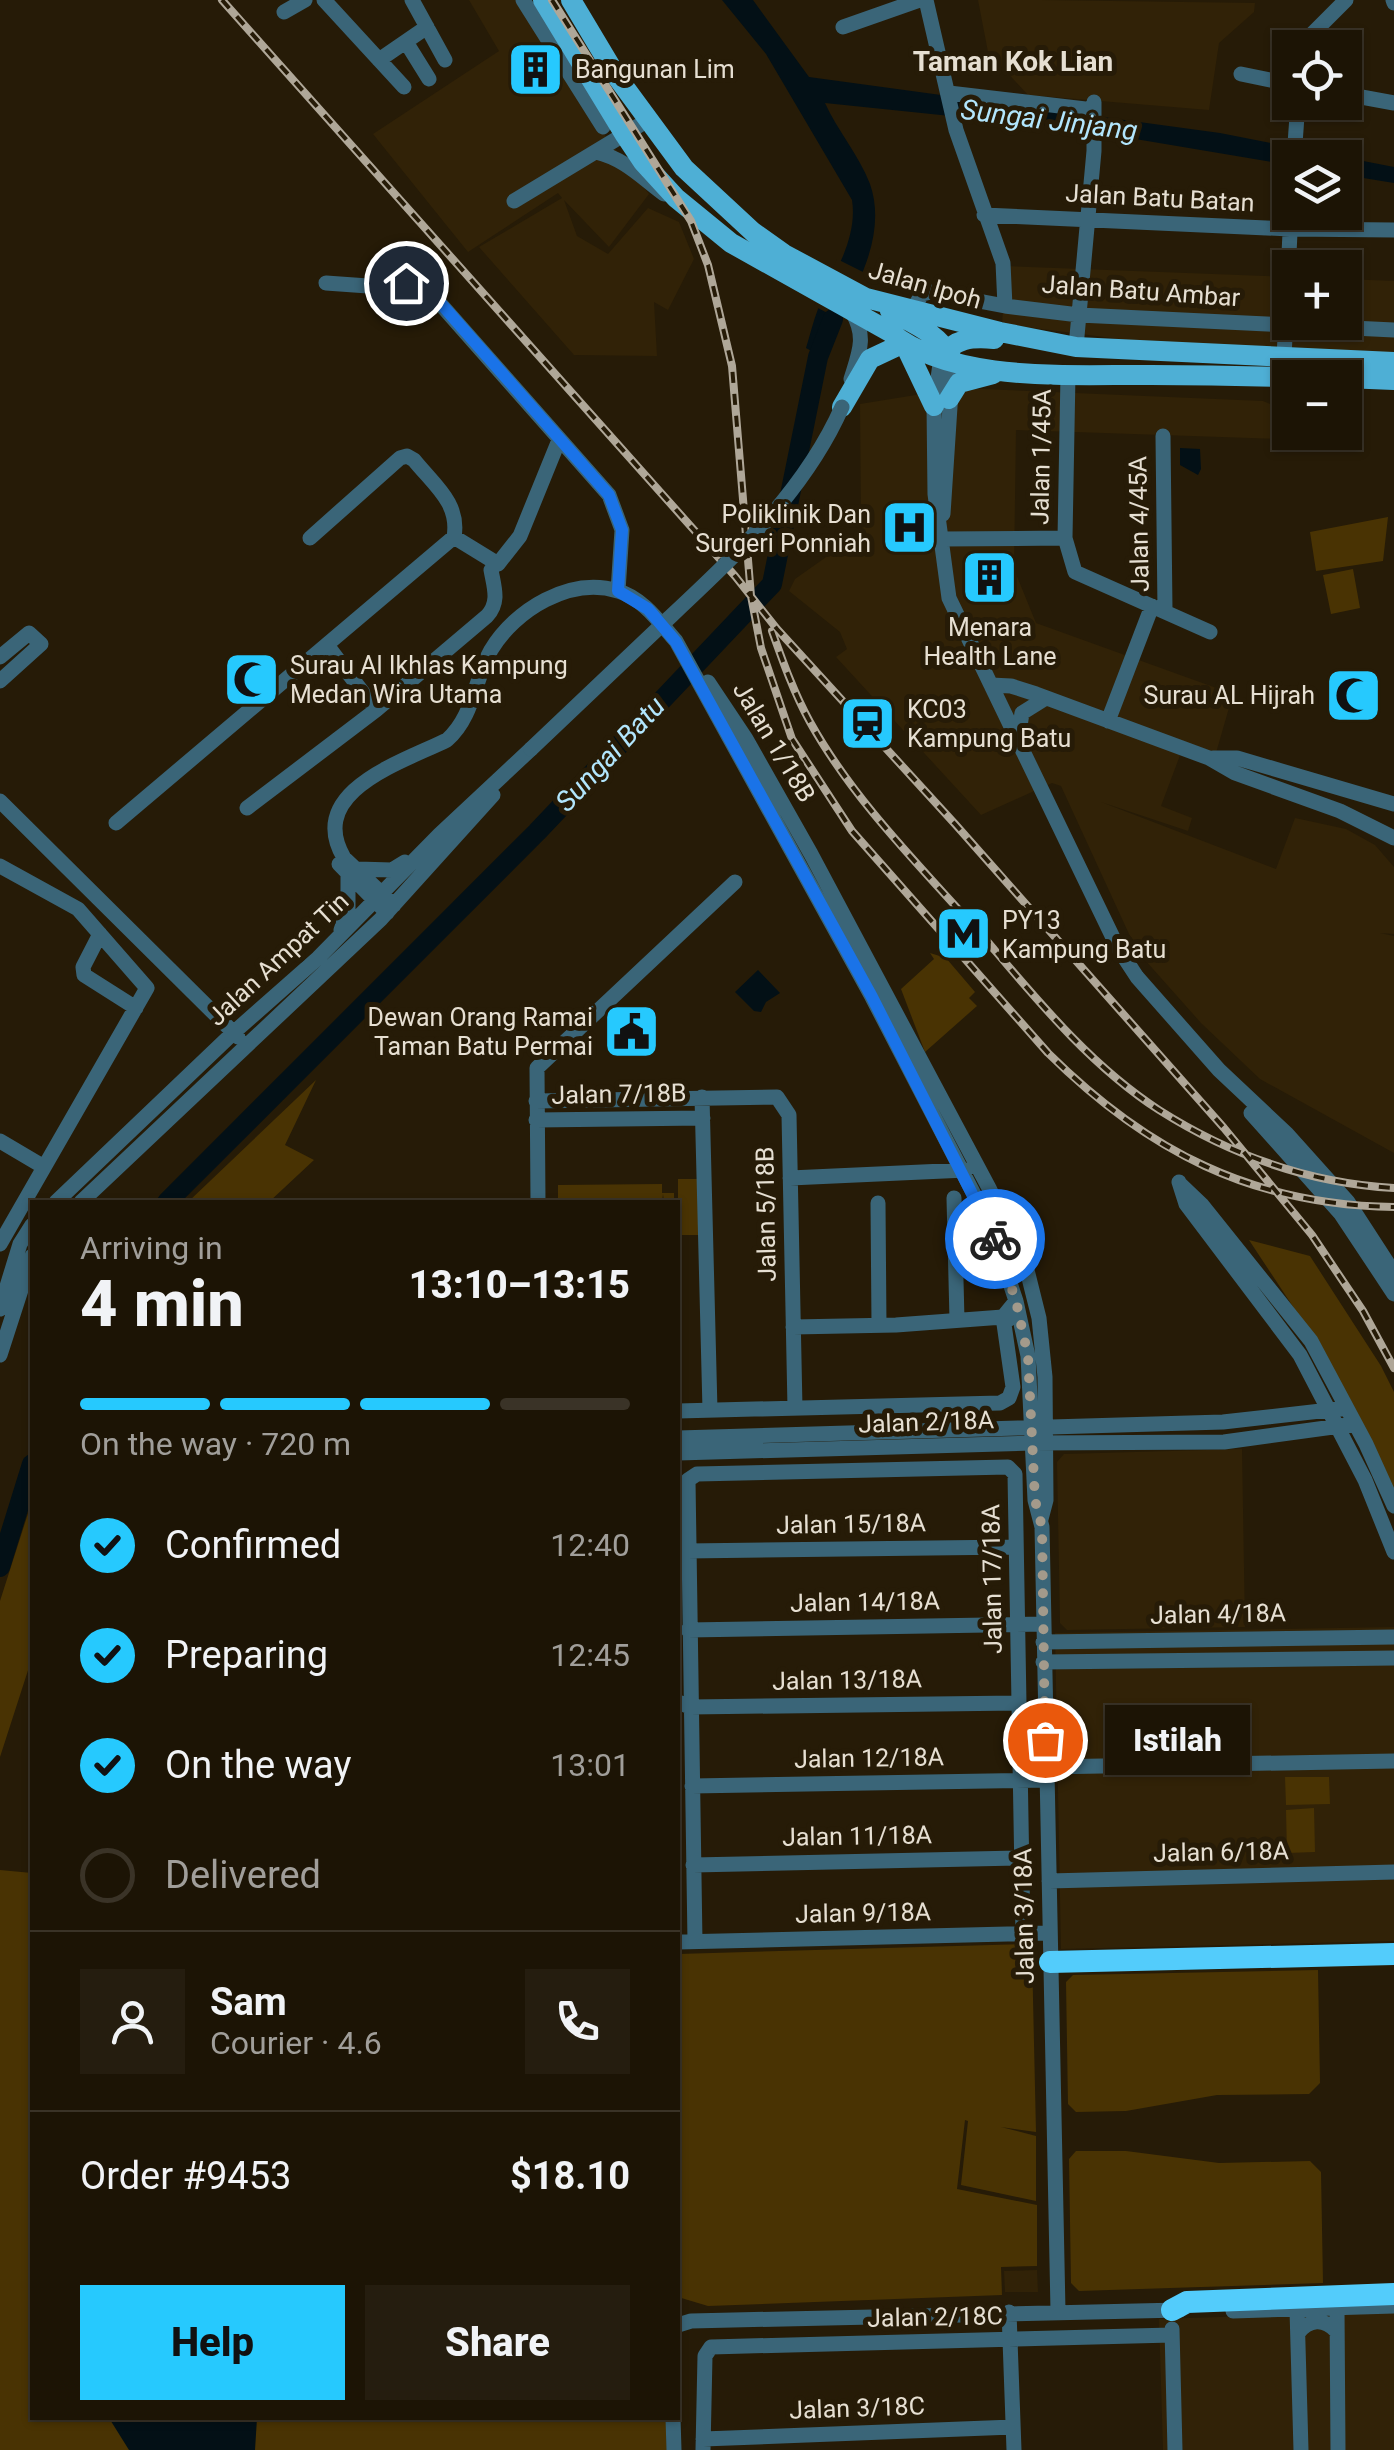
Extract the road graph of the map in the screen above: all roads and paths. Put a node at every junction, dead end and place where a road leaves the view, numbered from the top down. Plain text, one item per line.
1 (305, 0) edge
2 (324, 0) edge
3 (412, 0) edge
4 (523, 0) edge
5 (542, 0) edge
6 (571, 0) edge
7 (923, 0) edge
8 (1346, 0) edge
9 (284, 12) dead end
10 (427, 28) junction
11 (842, 28) dead end
12 (1316, 30) edge
13 (406, 42) junction
14 (379, 60) junction
15 (445, 60) dead end
16 (1241, 74) dead end
17 (429, 79) dead end
18 (1272, 80) edge
19 (404, 87) dead end
20 (598, 88) junction
21 (949, 94) junction
22 (1362, 97) edge
23 (1394, 103) edge
24 (648, 120) junction
25 (603, 128) junction
26 (625, 135) junction
27 (596, 152) junction
28 (514, 201) dead end
29 (984, 215) junction
30 (1088, 220) junction
31 (1272, 221) edge
32 (1362, 227) edge
33 (1394, 230) edge
34 (715, 232) junction
35 (814, 281) junction
36 (326, 283) dead end
37 (858, 300) junction
38 (1005, 306) junction
39 (913, 309) junction
40 (1080, 315) junction
41 (876, 324) junction
42 (1272, 324) edge
43 (1362, 329) edge
44 (1394, 330) edge
45 (1285, 340) edge
46 (904, 343) junction
47 (1076, 347) junction
48 (947, 356) junction
49 (1284, 358) junction
50 (1394, 362) edge
51 (1005, 372) junction
52 (1068, 374) junction
53 (1272, 377) edge
54 (1362, 379) edge
55 (1394, 380) edge
56 (942, 402) junction
57 (842, 407) junction
58 (1164, 436) dead end
59 (560, 440) junction
60 (942, 531) junction
61 (310, 538) dead end
62 (454, 538) junction
63 (1065, 538) junction
64 (491, 570) dead end
65 (619, 585) junction
66 (1158, 608) junction
67 (1210, 632) dead end
68 (327, 645) junction
69 (0, 657) edge
70 (0, 681) edge
71 (991, 685) junction
72 (1046, 698) junction
73 (376, 710) junction
74 (1108, 721) junction
75 (1018, 742) junction
76 (530, 749) junction
77 (1209, 758) junction
78 (0, 802) edge
79 (1394, 804) edge
80 (247, 808) dead end
81 (116, 823) dead end
82 (438, 835) junction
83 (1394, 838) edge
84 (0, 866) edge
85 (352, 872) junction
86 (735, 882) dead end
87 (385, 904) junction
88 (100, 934) junction
89 (305, 970) junction
90 (289, 1006) junction
91 (136, 1008) junction
92 (232, 1034) junction
93 (1219, 1070) junction
94 (201, 1091) junction
95 (702, 1097) junction
96 (536, 1101) junction
97 (703, 1118) junction
98 (536, 1120) junction
99 (0, 1141) edge
100 (44, 1168) junction
101 (970, 1171) junction
102 (790, 1178) junction
103 (954, 1198) dead end
104 (58, 1200) edge
105 (83, 1200) edge
106 (538, 1200) edge
107 (878, 1203) dead end
108 (7, 1215) edge
109 (30, 1228) edge
110 (1214, 1230) dead end
111 (0, 1244) edge
112 (30, 1262) edge
113 (1394, 1273) edge
114 (1394, 1294) edge
115 (1016, 1301) junction
116 (0, 1309) edge
117 (1002, 1317) junction
118 (957, 1320) junction
119 (879, 1325) junction
120 (1022, 1326) junction
121 (793, 1327) junction
122 (0, 1355) edge
123 (795, 1408) junction
124 (1338, 1408) junction
125 (710, 1410) junction
126 (680, 1411) edge
127 (1039, 1426) junction
128 (1347, 1426) junction
129 (680, 1438) edge
130 (1039, 1443) junction
131 (680, 1453) edge
132 (1394, 1506) edge
133 (1016, 1547) junction
134 (687, 1551) junction
135 (1394, 1552) edge
136 (1018, 1624) junction
137 (1042, 1624) junction
138 (688, 1630) junction
139 (1394, 1637) edge
140 (1230, 1639) junction
141 (1043, 1642) junction
142 (1394, 1658) edge
143 (1230, 1660) junction
144 (1044, 1662) junction
145 (1019, 1703) junction
146 (684, 1705) edge
147 (1394, 1761) edge
148 (1046, 1774) junction
149 (1020, 1781) junction
150 (692, 1786) junction
151 (1022, 1858) junction
152 (693, 1865) junction
153 (1394, 1872) edge
154 (1048, 1881) junction
155 (1050, 1933) junction
156 (1023, 1934) junction
157 (680, 1942) edge
158 (695, 1942) junction
159 (1394, 1954) edge
160 (1050, 1962) junction
161 (1394, 2294) edge
162 (1179, 2306) junction
163 (1394, 2306) edge
164 (1337, 2308) junction
165 (1297, 2310) junction
166 (1010, 2312) junction
167 (1058, 2312) junction
168 (680, 2324) edge
169 (1336, 2332) junction
170 (1298, 2333) junction
171 (1172, 2335) junction
172 (1010, 2340) junction
173 (673, 2420) edge
174 (1013, 2427) junction
175 (703, 2444) edge
176 (674, 2450) edge
177 (1014, 2450) edge
178 (1176, 2450) edge
179 (1302, 2450) edge
180 (1338, 2450) edge

1 - 9 street
2 - 14 street
3 - 10 street
4 - 25 street
5 - 20 main road, Jalan Ipoh
6 - 24 main road, Jalan Ipoh
7 - 11 street
7 - 21 street
8 - 12 street
10 - 13 street
10 - 15 street
13 - 14 street
13 - 17 street
14 - 19 street
16 - 18 street
20 - 25 street
20 - 26 main road, Jalan Ipoh
21 - 29 street
21 - 30 street
22 - 23 street
24 - 26 street
24 - 35 main road, Jalan Ipoh
25 - 27 street
26 - 27 street
26 - 34 main road, Jalan Ipoh
27 - 28 street
27 - 34 street
29 - 30 street, Jalan Batu Batan
29 - 38 street
30 - 31 street, Jalan Batu Batan
30 - 40 street
32 - 33 street, Jalan Batu Batan
34 - 35 main road, Jalan Ipoh
35 - 37 main road, Jalan Ipoh
36 - 59 street
37 - 39 main road, Jalan Ipoh
37 - 41 main road
37 - 48 main road
37 - 57 street, Jalan Ampat Tin
38 - 39 street, Jalan Batu Ambar
38 - 40 street, Jalan Batu Ambar
39 - 47 main road, Jalan Ipoh
40 - 42 street, Jalan Batu Ambar
40 - 47 street
41 - 46 main road, Jalan Ipoh
41 - 57 street, Jalan Ampat Tin
43 - 44 street, Jalan Batu Ambar
45 - 49 street
46 - 48 main road, Jalan Ipoh
46 - 56 main road
46 - 57 main road
47 - 48 main road
47 - 49 main road, Jalan Ipoh
48 - 51 main road, Jalan Ipoh
48 - 56 street
49 - 50 main road, Jalan Ipoh
51 - 52 main road, Jalan Ipoh
51 - 56 main road
52 - 53 main road, Jalan Ipoh
52 - 63 street, Jalan 1/45A
54 - 55 main road
56 - 60 street
57 - 76 street, Jalan Ampat Tin, bridge
58 - 66 street, Jalan 4/45A
59 - 62 street
59 - 65 street
60 - 63 street
60 - 71 street
61 - 62 street
62 - 68 street
63 - 66 street, Jalan 1/45A
64 - 73 street
65 - 85 street
65 - 101 street, Jalan 1/18B
66 - 67 street, Jalan 1/45A
66 - 74 street
68 - 73 street
68 - 81 street
69 - 70 street
71 - 72 street
71 - 75 street
72 - 74 street
72 - 75 street
73 - 80 street
74 - 77 street
75 - 93 street
76 - 82 street, Jalan Ampat Tin
76 - 87 street, Jalan Ampat Tin
77 - 79 street
77 - 83 street
78 - 92 street
82 - 85 street
82 - 87 street, Jalan Ampat Tin
84 - 88 street
85 - 87 street
85 - 89 street
86 - 96 street
87 - 89 street, Jalan Ampat Tin
87 - 90 street, Jalan Ampat Tin
88 - 91 street
88 - 91 street
89 - 92 street, Jalan Ampat Tin
90 - 92 street
90 - 94 street, Jalan Ampat Tin
91 - 100 street
92 - 94 street
92 - 104 street, Jalan Ampat Tin
93 - 113 street
93 - 114 street
94 - 105 street, Jalan Ampat Tin
95 - 96 street, Jalan 7/18B
95 - 97 street
95 - 102 street, Jalan 5/18B
96 - 98 street
97 - 98 street, Jalan 7/18B
97 - 125 street
98 - 106 street
99 - 100 street
100 - 108 street
101 - 102 street
101 - 115 street, Jalan 1/18B
101 - 127 street, Jalan 1/18B
102 - 121 street, Jalan 5/18B
103 - 118 street
107 - 119 street
108 - 111 street
109 - 116 street
110 - 124 street
112 - 122 street
115 - 117 street
115 - 120 street, Jalan 1/18B
117 - 118 street
117 - 120 street
117 - 123 street, Jalan 2/18A
118 - 119 street
119 - 121 street
120 - 127 street, Jalan 1/18B
121 - 123 street, Jalan 5/18B
123 - 125 street, Jalan 2/18A
124 - 127 street, Jalan 2/18A
124 - 128 street
125 - 126 street, Jalan 2/18A
127 - 129 street, Jalan 2/18A
127 - 130 street, Jalan 3/18A
128 - 130 street, Jalan 2/18A
128 - 132 street
128 - 135 street
130 - 131 street, Jalan 2/18A
130 - 137 street, Jalan 3/18A
133 - 134 street, Jalan 15/18A
133 - 134 street, Jalan 17/18A
133 - 136 street, Jalan 17/18A
134 - 138 street
136 - 137 street, Jalan 14/18A
136 - 138 street, Jalan 14/18A
136 - 145 street, Jalan 17/18A
137 - 141 street, Jalan 3/18A
138 - 146 street
139 - 140 street, Jalan 4/18A
140 - 141 street, Jalan 4/18A
140 - 143 street
141 - 144 street, Jalan 3/18A
142 - 143 street, Jalan 4/18A
143 - 144 street, Jalan 4/18A
144 - 148 street, Jalan 3/18A
145 - 146 street, Jalan 13/18A
145 - 149 street, Jalan 17/18A
146 - 150 street
147 - 148 street, Jalan 12/18A
148 - 149 street, Jalan 12/18A
148 - 154 street, Jalan 3/18A
149 - 150 street, Jalan 12/18A
149 - 151 street, Jalan 17/18A
150 - 152 street
151 - 152 street, Jalan 11/18A
151 - 156 street, Jalan 17/18A
152 - 158 street
153 - 154 street, Jalan 6/18A
154 - 155 street, Jalan 3/18A
155 - 156 street, Jalan 9/18A
155 - 160 street, Jalan 3/18A
156 - 158 street, Jalan 9/18A
157 - 158 street, Jalan 9/18A
159 - 160 highway
160 - 167 street, Jalan 3/18A
161 - 162 highway
162 - 165 street
162 - 167 street
162 - 171 street
163 - 164 street
164 - 165 street
164 - 169 street
165 - 170 street
166 - 167 street
166 - 168 street
166 - 172 street
169 - 170 street
169 - 180 street
170 - 179 street
171 - 172 street, Jalan 2/18C
171 - 178 street
172 - 174 street
172 - 175 street, Jalan 2/18C
173 - 176 street
174 - 175 street, Jalan 3/18C
174 - 177 street

